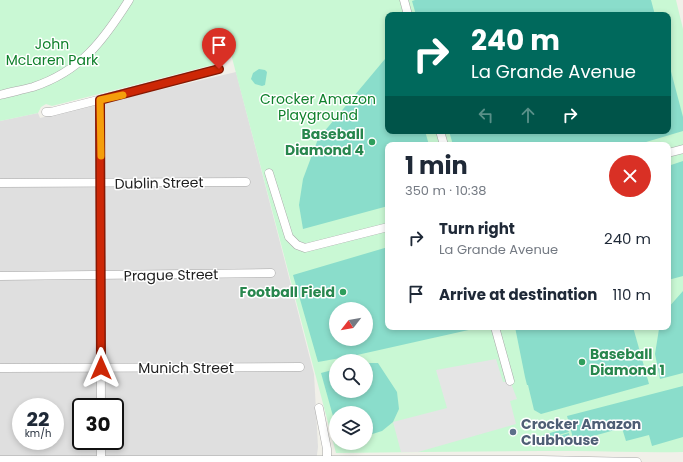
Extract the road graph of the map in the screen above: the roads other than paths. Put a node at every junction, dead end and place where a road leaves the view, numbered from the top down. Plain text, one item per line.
1 (129, 0) edge
2 (404, 0) edge
3 (407, 12) edge
4 (219, 69) dead end
5 (0, 95) edge
6 (100, 100) junction
7 (46, 112) dead end
8 (683, 149) edge
9 (671, 152) edge
10 (269, 173) dead end
11 (246, 182) dead end
12 (0, 183) edge
13 (101, 183) junction
14 (385, 229) edge
15 (271, 273) dead end
16 (101, 275) junction
17 (0, 276) edge
18 (496, 330) edge
19 (300, 367) dead end
20 (0, 368) edge
21 (101, 368) junction
22 (510, 381) dead end
23 (101, 398) edge
24 (319, 408) dead end
25 (101, 450) edge
26 (0, 460) edge
27 (101, 461) edge
28 (327, 461) edge
29 (553, 461) edge
30 (636, 462) edge

1 - 5 street
2 - 3 street
4 - 6 street
6 - 7 street
6 - 13 street
8 - 9 street
10 - 14 street
11 - 13 street, Dublin Street
12 - 13 street, Dublin Street
13 - 16 street
15 - 16 street, Prague Street
16 - 17 street, Prague Street
16 - 21 street
18 - 22 street
19 - 21 street, Munich Street
20 - 21 street, Munich Street
21 - 23 street
24 - 28 street
25 - 27 street
26 - 27 street
27 - 28 street
28 - 29 street
29 - 30 street

